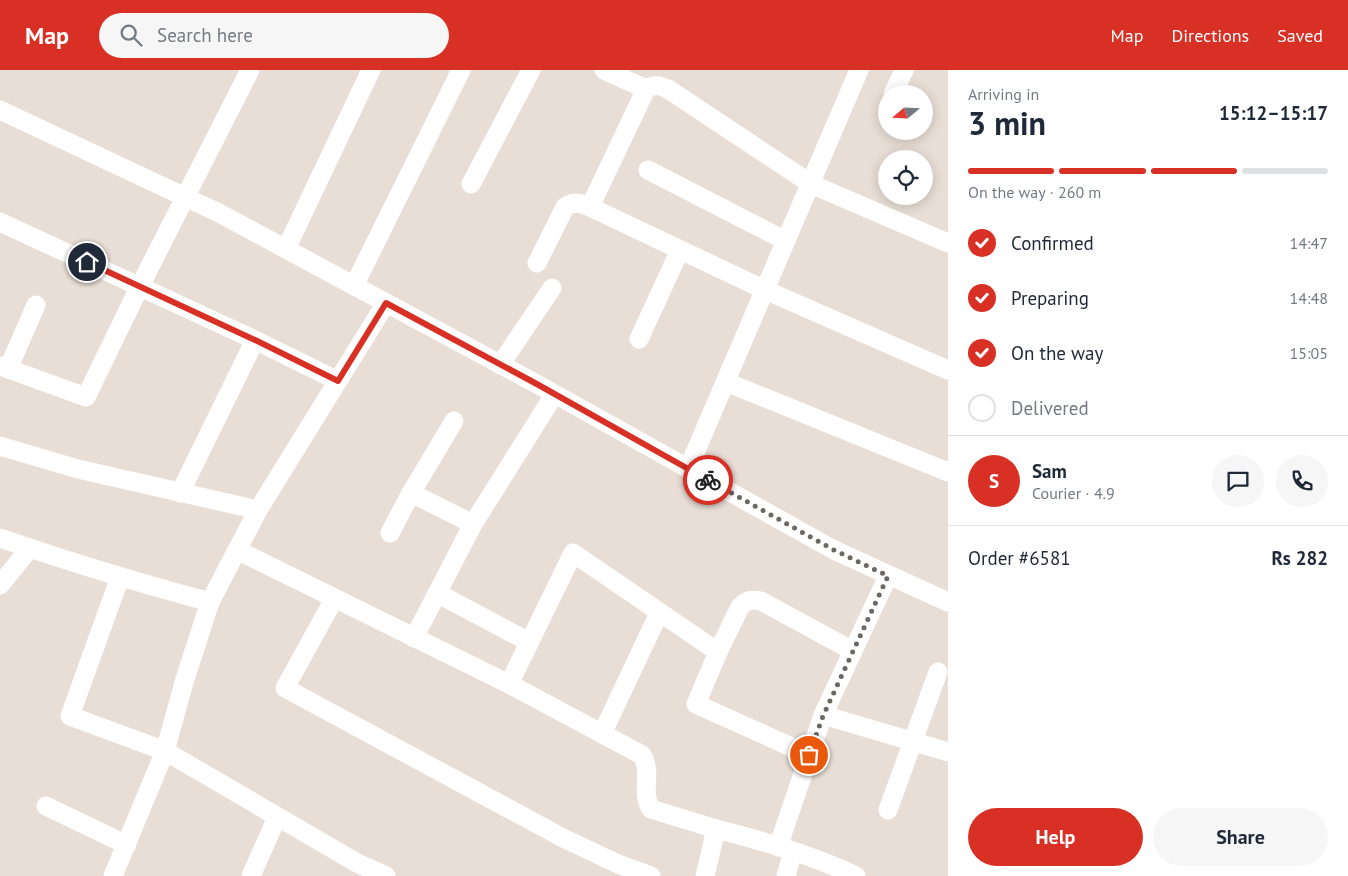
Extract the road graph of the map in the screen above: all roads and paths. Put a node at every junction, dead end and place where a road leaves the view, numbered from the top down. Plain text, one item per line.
1 (250, 70) edge
2 (371, 70) edge
3 (461, 70) edge
4 (532, 70) edge
5 (604, 70) edge
6 (859, 70) edge
7 (904, 70) edge
8 (897, 85) edge
9 (646, 89) junction
10 (0, 110) edge
11 (648, 170) dead end
12 (471, 184) dead end
13 (810, 184) junction
14 (185, 196) junction
15 (590, 207) junction
16 (0, 222) edge
17 (786, 241) junction
18 (948, 243) edge
19 (286, 249) junction
20 (680, 250) junction
21 (537, 263) dead end
22 (140, 286) junction
23 (354, 286) junction
24 (552, 288) dead end
25 (765, 290) junction
26 (386, 303) junction
27 (36, 305) dead end
28 (639, 339) dead end
29 (255, 340) junction
30 (500, 365) junction
31 (4, 368) edge
32 (948, 370) edge
33 (338, 381) junction
34 (726, 382) junction
35 (554, 395) junction
36 (454, 421) dead end
37 (0, 446) edge
38 (688, 469) junction
39 (948, 472) edge
40 (180, 493) junction
41 (411, 493) junction
42 (258, 510) junction
43 (473, 524) junction
44 (390, 533) dead end
45 (0, 538) edge
46 (30, 548) junction
47 (237, 550) junction
48 (888, 576) junction
49 (120, 577) junction
50 (0, 585) edge
51 (437, 593) junction
52 (334, 599) junction
53 (210, 602) junction
54 (948, 602) edge
55 (659, 613) junction
56 (414, 638) junction
57 (529, 642) junction
58 (853, 650) junction
59 (718, 652) junction
60 (938, 672) dead end
61 (509, 684) junction
62 (823, 716) junction
63 (602, 734) junction
64 (913, 742) junction
65 (165, 751) junction
66 (948, 752) edge
67 (809, 755) junction
68 (46, 806) dead end
69 (888, 810) dead end
70 (277, 817) junction
71 (716, 829) junction
72 (127, 845) junction
73 (785, 849) junction
74 (377, 874) edge
75 (850, 875) edge
76 (112, 876) edge
77 (251, 876) edge
78 (652, 876) edge
79 (705, 876) edge
80 (786, 876) edge

1 - 14 street
2 - 19 street
3 - 23 street
4 - 12 street
5 - 9 street
6 - 13 street
7 - 8 street
9 - 13 street
9 - 15 street
10 - 14 street
11 - 17 street
13 - 17 street
13 - 18 street
14 - 19 street
14 - 22 street
15 - 20 street
15 - 21 street
16 - 22 street
17 - 25 street
19 - 23 street
20 - 25 street
20 - 28 street
22 - 29 street
22 - 31 street
23 - 26 street
24 - 30 street
25 - 32 street
25 - 34 street
26 - 30 street
26 - 33 street
27 - 31 street
29 - 33 street
29 - 40 street
30 - 35 street
33 - 42 street
34 - 38 street
34 - 39 street
35 - 38 street
35 - 43 street
36 - 41 street
37 - 40 street
38 - 48 street
40 - 42 street
41 - 43 street
41 - 44 street
42 - 47 street
43 - 51 street
45 - 46 street
46 - 49 street
46 - 50 street
47 - 52 street
47 - 53 street
48 - 54 street
48 - 58 street
49 - 53 street
49 - 65 street
51 - 56 street
51 - 57 street
52 - 56 street
52 - 78 street
53 - 65 street
55 - 57 street
55 - 59 street
55 - 63 street
56 - 61 street
57 - 61 street
58 - 59 street
58 - 62 street
59 - 67 street
60 - 64 street
61 - 63 street
62 - 64 street
62 - 67 street
63 - 71 street
64 - 66 street
64 - 69 street
65 - 70 street
65 - 72 street
67 - 73 street
68 - 72 street
70 - 74 street
70 - 77 street
71 - 73 street
71 - 79 street
72 - 76 street
73 - 75 street
73 - 80 street

